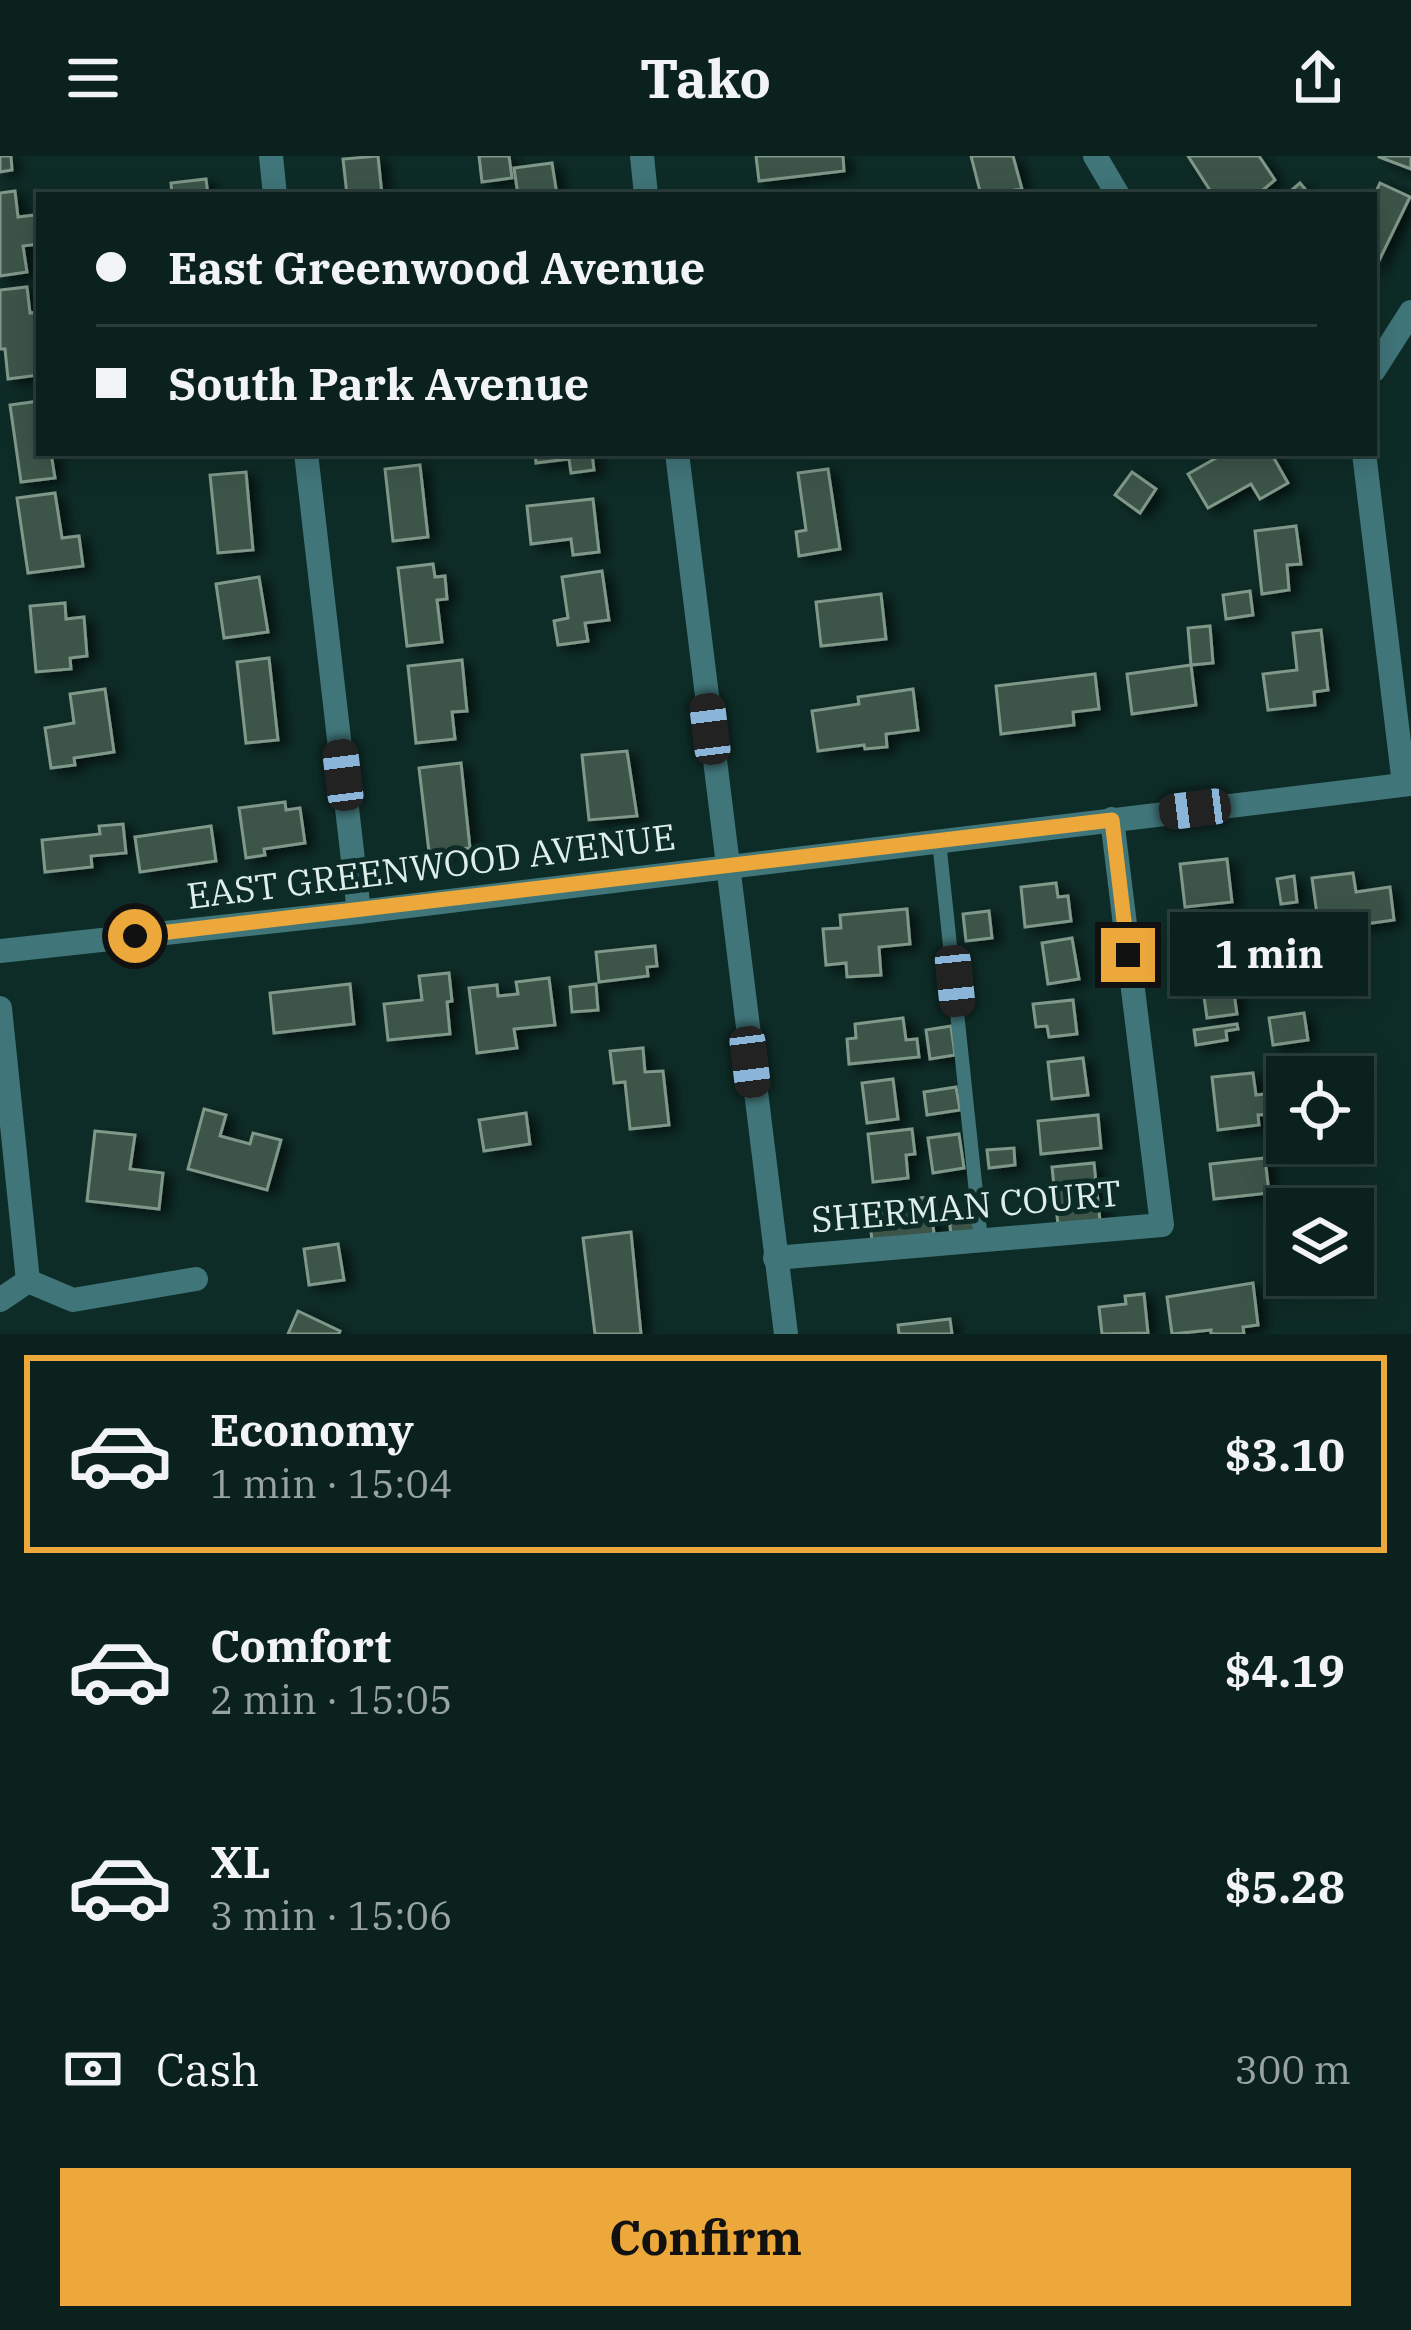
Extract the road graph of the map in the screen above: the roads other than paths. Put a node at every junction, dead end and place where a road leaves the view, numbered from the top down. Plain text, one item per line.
1 (271, 156) edge
2 (641, 156) edge
3 (1095, 156) edge
4 (275, 192) edge
5 (646, 192) edge
6 (1116, 192) edge
7 (1411, 312) edge
8 (1377, 365) edge
9 (305, 456) edge
10 (677, 456) edge
11 (1364, 456) edge
12 (1407, 784) edge
13 (1112, 820) junction
14 (939, 841) junction
15 (726, 867) junction
16 (359, 912) junction
17 (0, 951) edge
18 (0, 1008) edge
19 (981, 1240) junction
20 (776, 1258) junction
21 (196, 1279) dead end
22 (28, 1281) junction
23 (0, 1300) edge
24 (786, 1334) edge

1 - 4 street
2 - 5 street
3 - 6 street
7 - 8 street
9 - 16 street
10 - 15 street
11 - 12 street
12 - 13 street, EAST GREENWOOD AVENUE
13 - 14 street, EAST GREENWOOD AVENUE
13 - 19 street, SHERMAN COURT
14 - 15 street, EAST GREENWOOD AVENUE
14 - 19 lane
15 - 16 street, EAST GREENWOOD AVENUE
15 - 20 street
16 - 17 street, EAST GREENWOOD AVENUE
18 - 22 street
19 - 20 street, SHERMAN COURT
20 - 24 street
21 - 22 street
22 - 23 street

